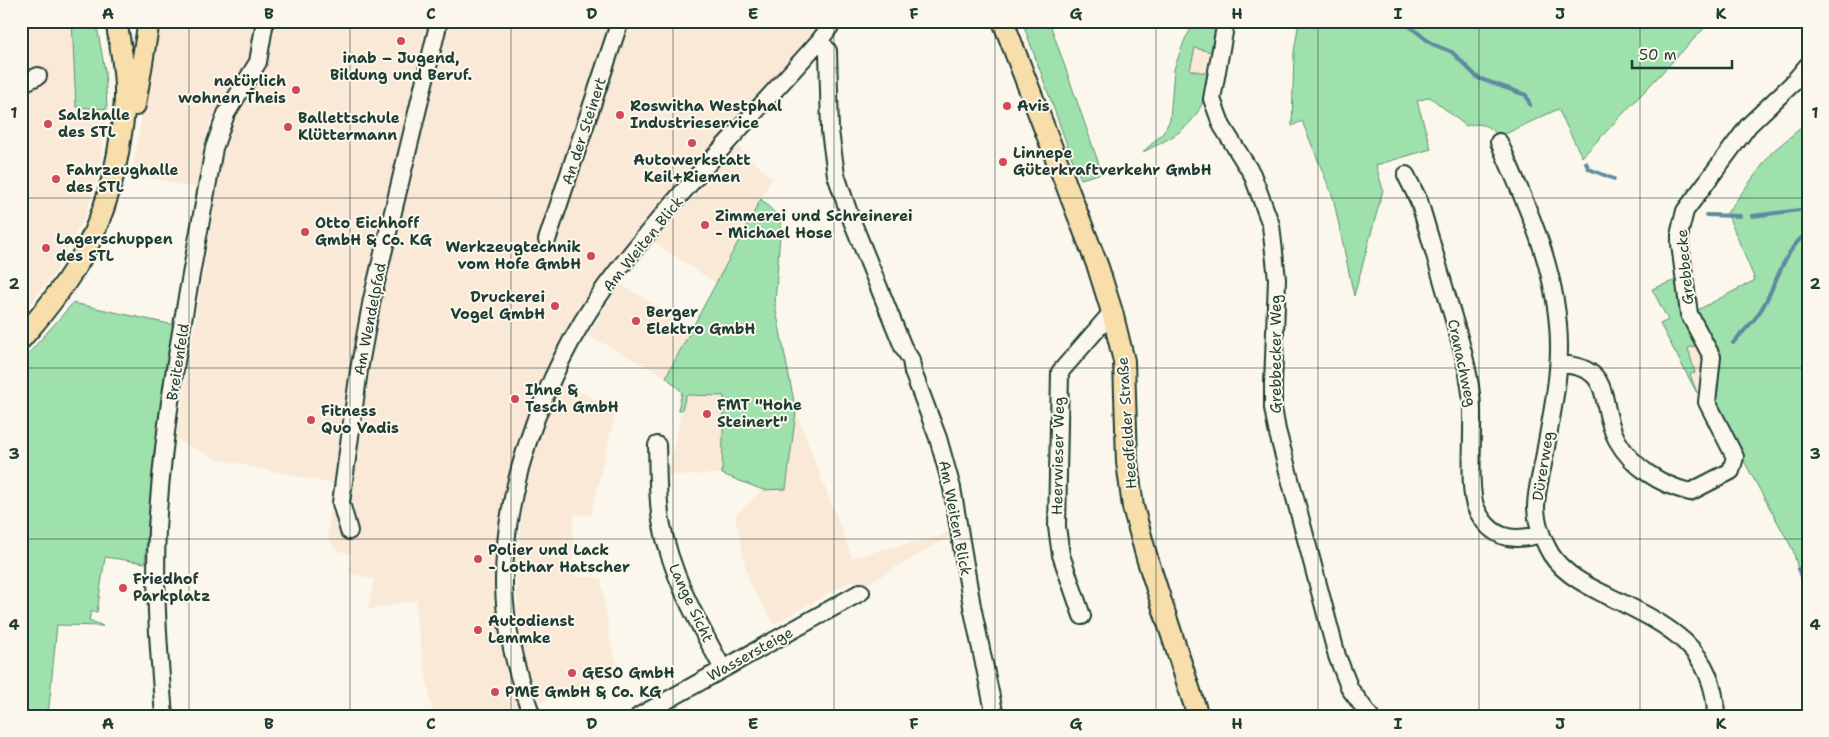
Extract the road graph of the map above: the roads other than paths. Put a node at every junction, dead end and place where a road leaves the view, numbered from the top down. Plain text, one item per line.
1 (116, 21) edge
2 (148, 21) edge
3 (265, 21) edge
4 (439, 21) edge
5 (620, 21) edge
6 (834, 21) edge
7 (1003, 21) edge
8 (1226, 21) edge
9 (820, 40) junction
10 (1808, 65) edge
11 (38, 76) dead end
12 (21, 84) edge
13 (1499, 142) dead end
14 (1406, 175) dead end
15 (111, 191) junction
16 (547, 240) dead end
17 (1112, 312) junction
18 (21, 339) edge
19 (1559, 364) junction
20 (657, 445) dead end
21 (349, 531) dead end
22 (1541, 534) junction
23 (861, 592) dead end
24 (1082, 616) dead end
25 (723, 669) junction
26 (164, 716) edge
27 (532, 716) edge
28 (639, 716) edge
29 (995, 716) edge
30 (1198, 716) edge
31 (1370, 716) edge
32 (1716, 716) edge

1 - 15 main road
2 - 15 main road
3 - 26 street, Breitenfeld
4 - 21 street, Am Wendelpfad
5 - 16 street, An der Steinert
6 - 9 street, Am Weiten Blick
7 - 17 main road, Heedfelder Straße
8 - 31 street, Grebbecker Weg
9 - 27 street, Am Weiten Blick
9 - 29 street, Am Weiten Blick
10 - 19 street, Grebbecke
11 - 12 street
13 - 19 street, Dürerweg
14 - 22 street, Cranachweg
15 - 18 main road
17 - 24 street, Heerwieser Weg
17 - 30 main road, Heedfelder Straße
19 - 22 street, Dürerweg
20 - 25 street, Lange Sicht
22 - 32 street, Dürerweg
23 - 25 street, Wassersteige
25 - 28 street, Wassersteige

